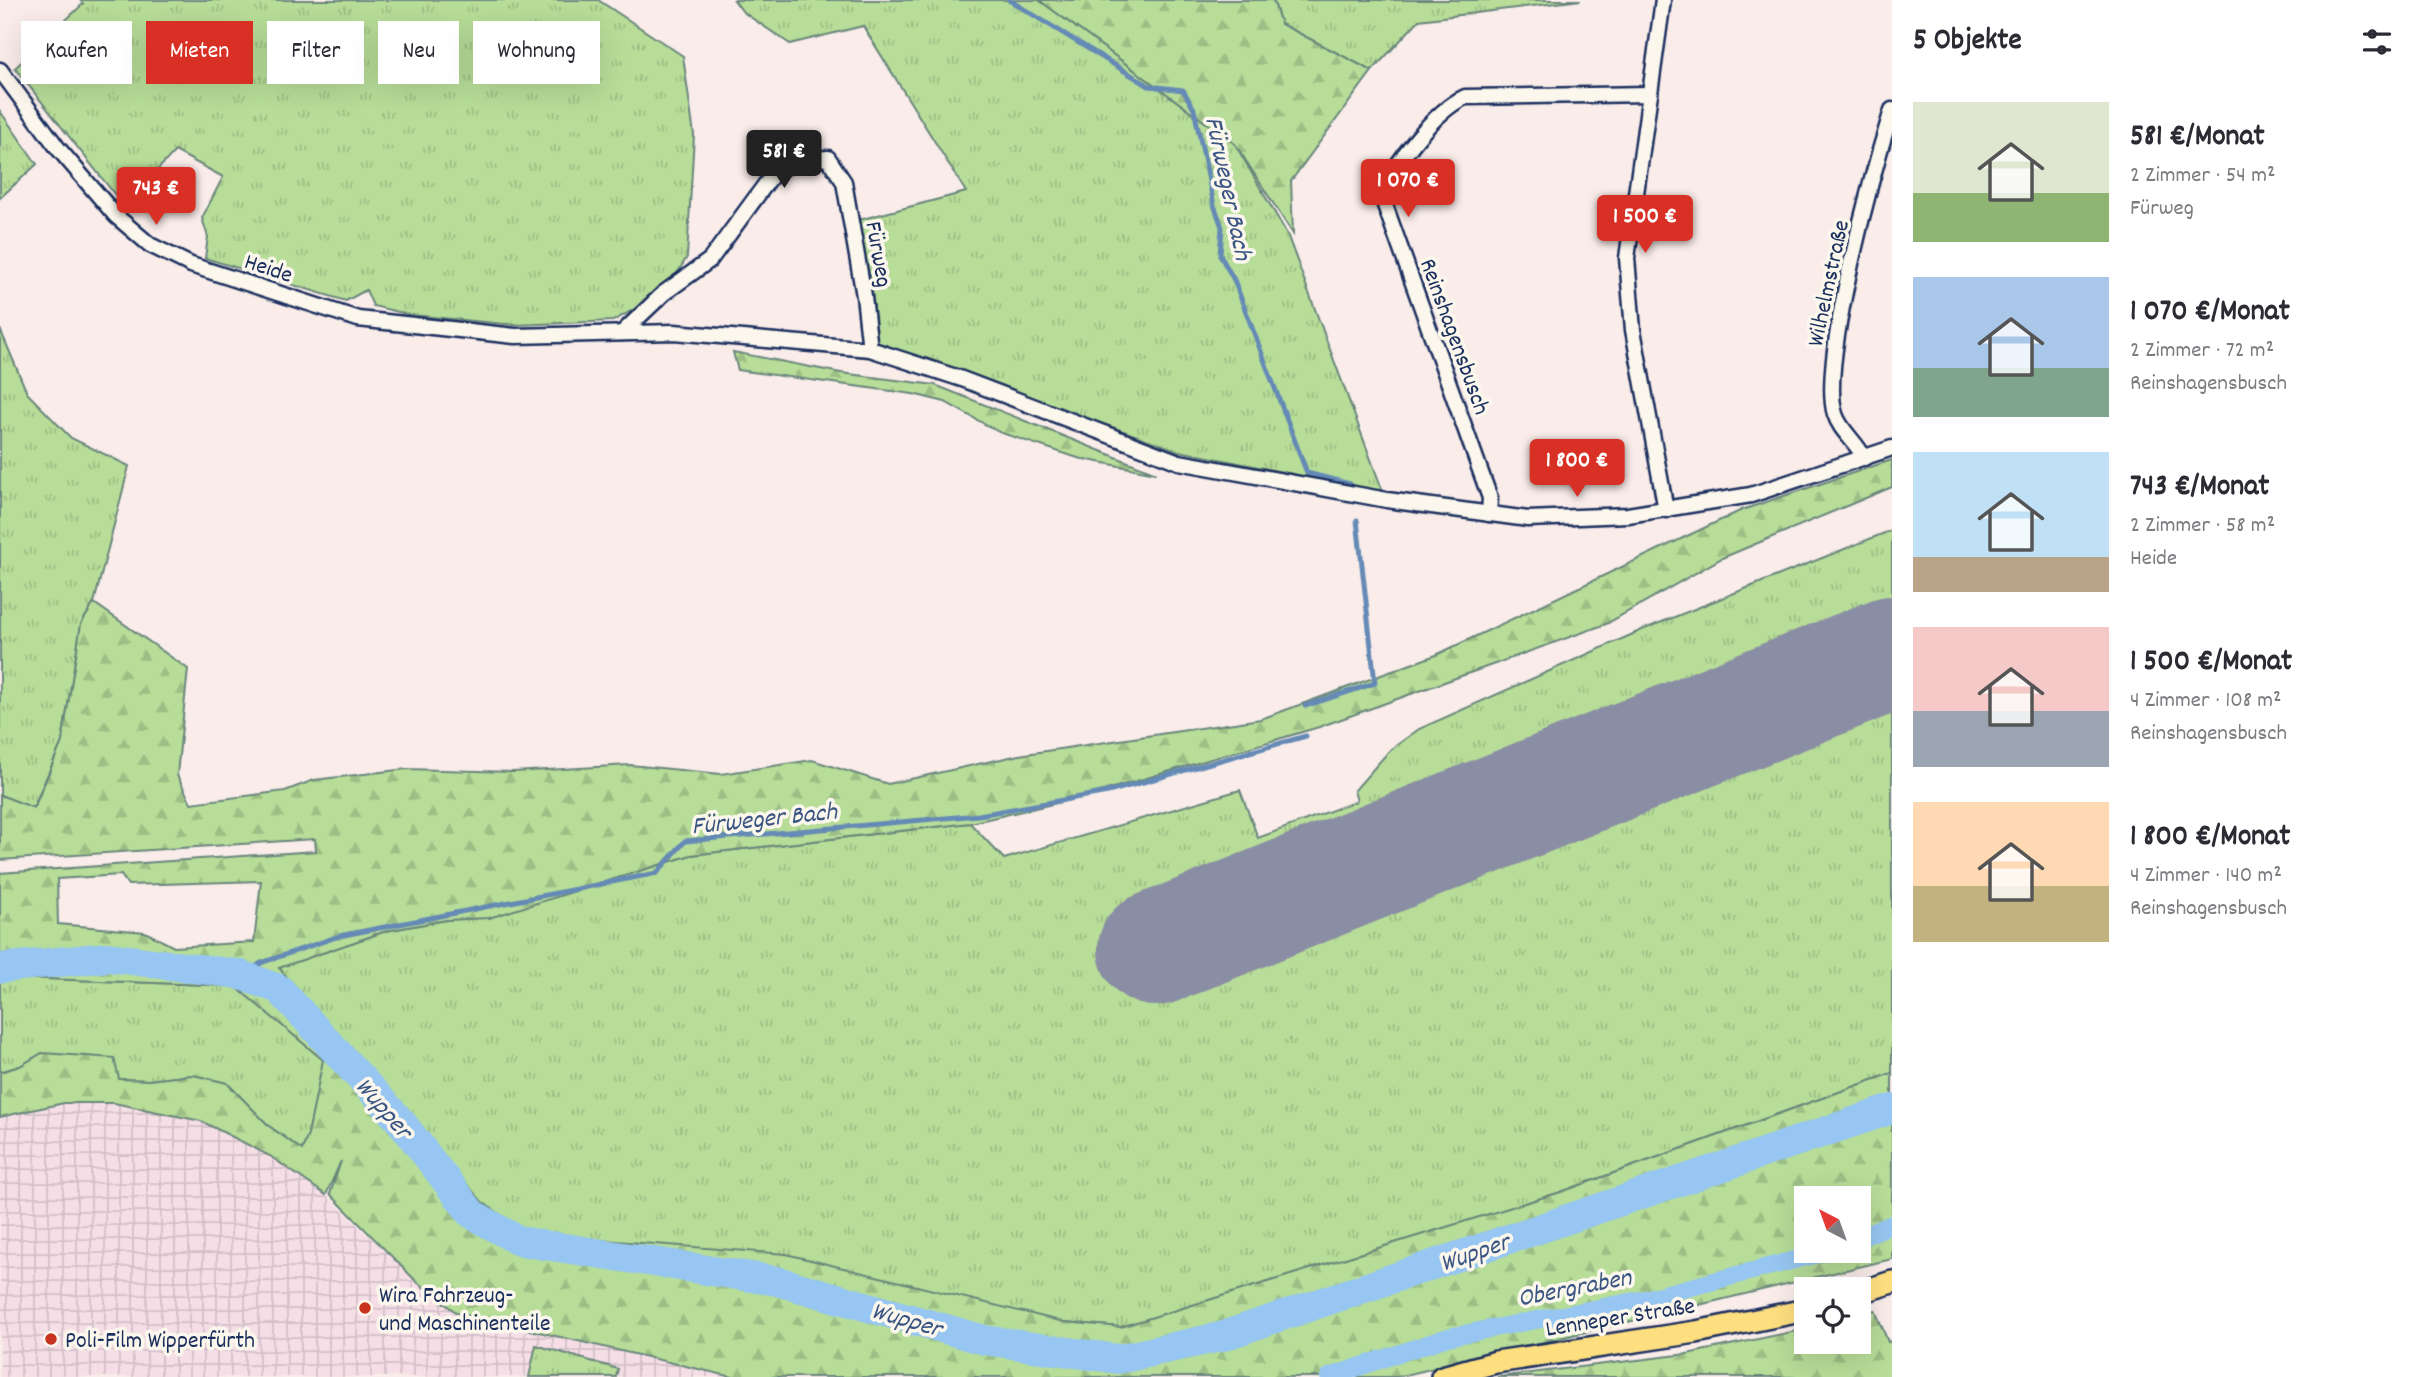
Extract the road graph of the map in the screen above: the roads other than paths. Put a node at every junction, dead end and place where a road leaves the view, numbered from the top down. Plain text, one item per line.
1 (1663, 0) edge
2 (0, 70) edge
3 (1650, 94) junction
4 (1892, 110) edge
5 (1885, 158) edge
6 (622, 333) junction
7 (870, 349) junction
8 (1892, 448) edge
9 (1864, 458) junction
10 (1665, 510) junction
11 (1489, 514) junction
12 (1892, 1282) edge
13 (1871, 1289) edge
14 (1794, 1312) edge
15 (1442, 1377) edge

1 - 3 street
2 - 6 street, Heide
3 - 10 street
3 - 11 street, Reinshagensbusch
4 - 5 street, Wilhelmstraße
5 - 9 street, Wilhelmstraße
6 - 7 street, Heide
6 - 7 street, Fürweg
7 - 11 street, Heide
8 - 9 street, Heide
9 - 10 street, Heide
10 - 11 street, Heide
12 - 13 main road
14 - 15 main road, Lenneper Straße

